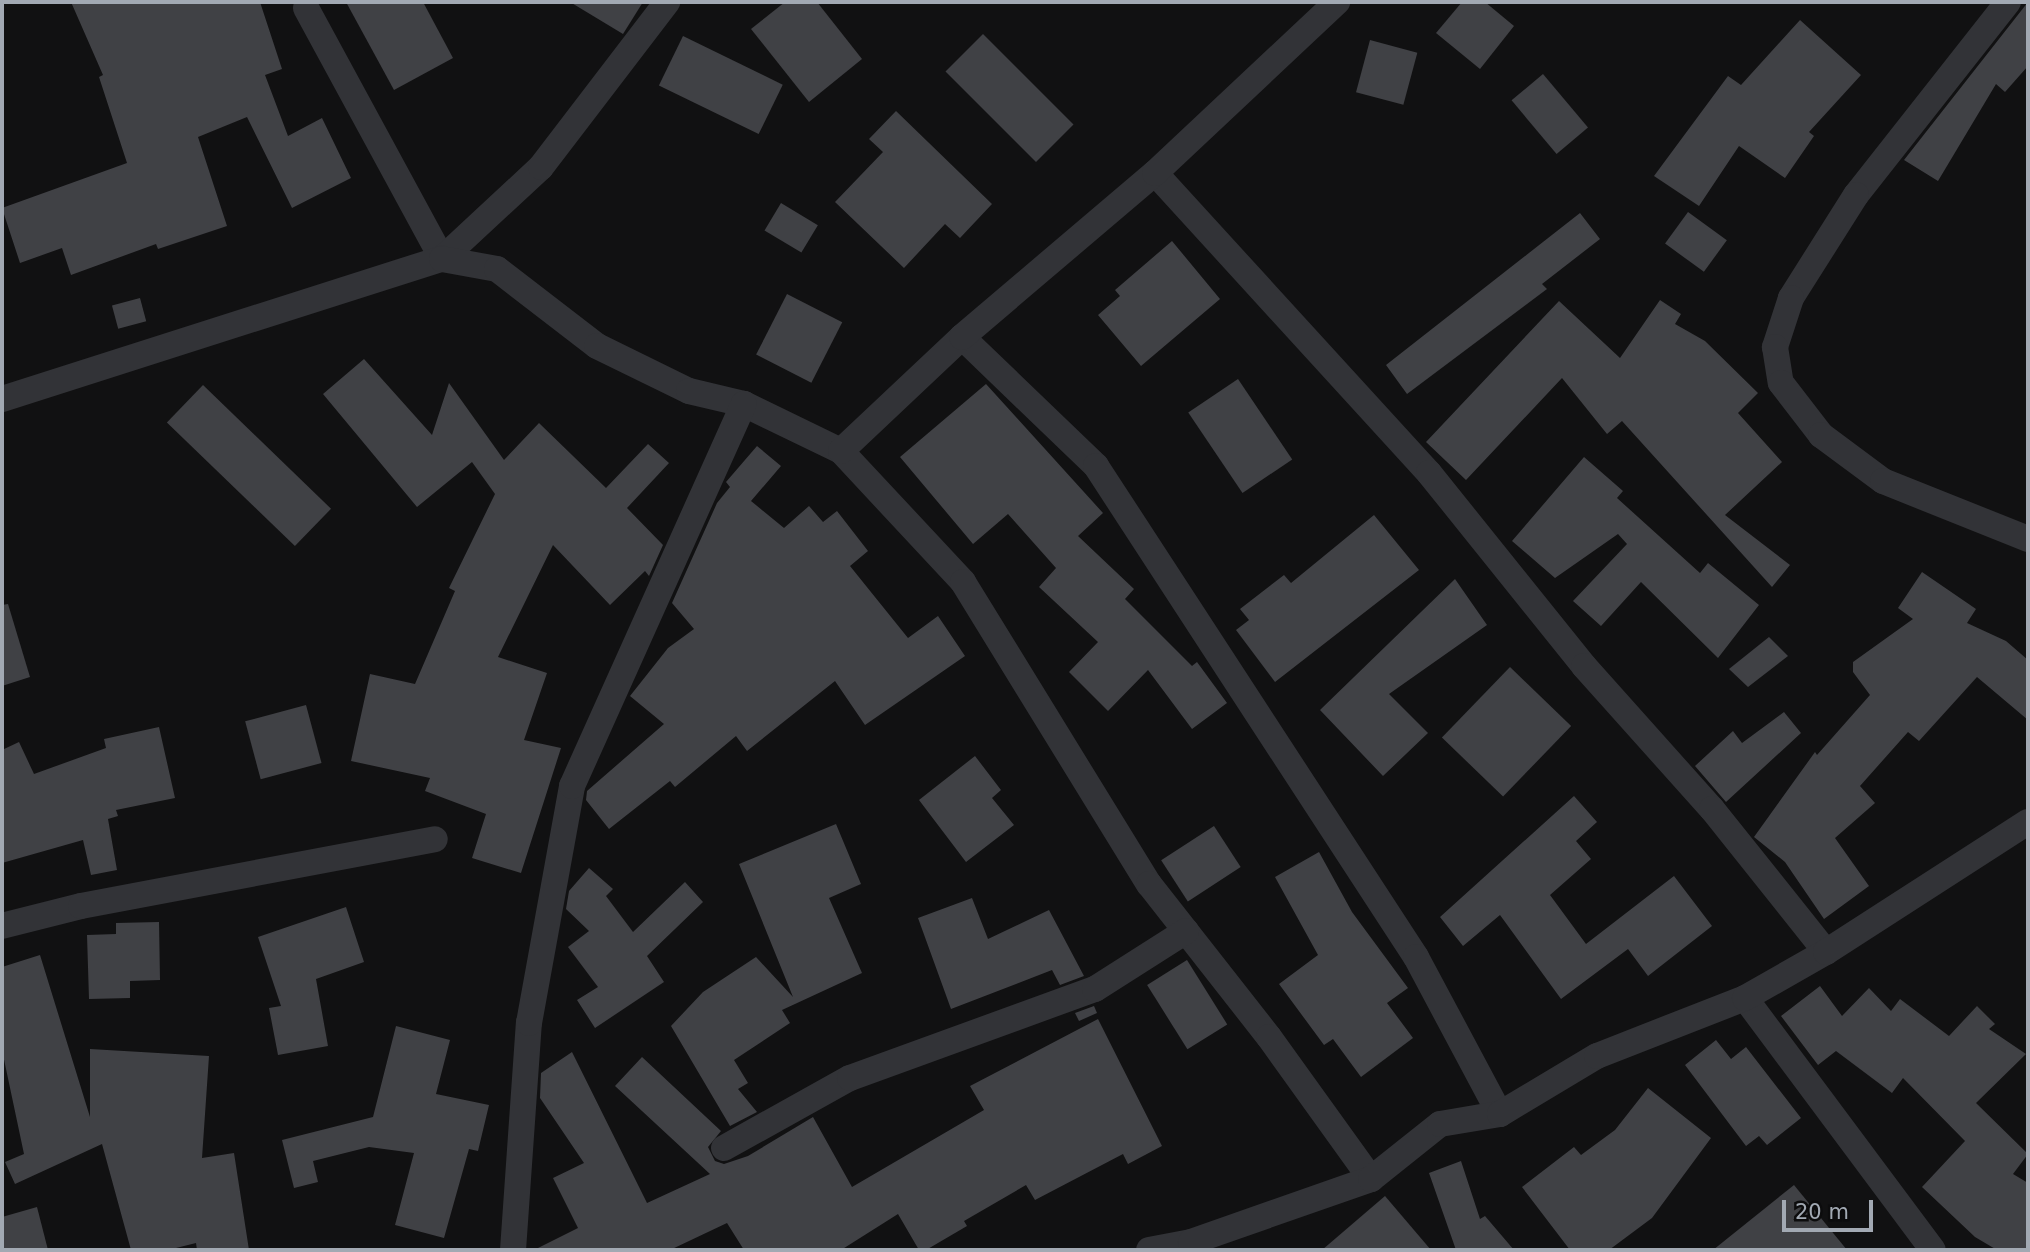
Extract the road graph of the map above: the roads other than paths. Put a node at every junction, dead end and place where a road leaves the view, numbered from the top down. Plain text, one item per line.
1 (667, 2) edge
2 (1337, 2) edge
3 (2008, 2) edge
4 (306, 8) dead end
5 (1155, 173) junction
6 (442, 259) junction
7 (962, 337) junction
8 (2, 400) edge
9 (744, 404) junction
10 (841, 451) junction
11 (2028, 539) edge
12 (2028, 822) edge
13 (435, 839) dead end
14 (2, 926) edge
15 (1186, 930) junction
16 (1826, 952) junction
17 (1745, 998) junction
18 (1500, 1114) junction
19 (723, 1148) dead end
20 (1371, 1179) junction
21 (1194, 1246) edge
22 (513, 1250) edge
23 (1149, 1250) edge
24 (1933, 1250) edge

1 - 6 street
2 - 5 street
3 - 11 street
4 - 6 street
5 - 7 street
5 - 16 street
6 - 8 street
6 - 9 street
7 - 10 street
7 - 18 street
9 - 10 street
9 - 22 street
10 - 15 street
12 - 16 street
13 - 14 street
15 - 19 street
15 - 20 street
16 - 17 street
17 - 18 street
17 - 24 street
18 - 20 street
20 - 21 street
21 - 23 street

